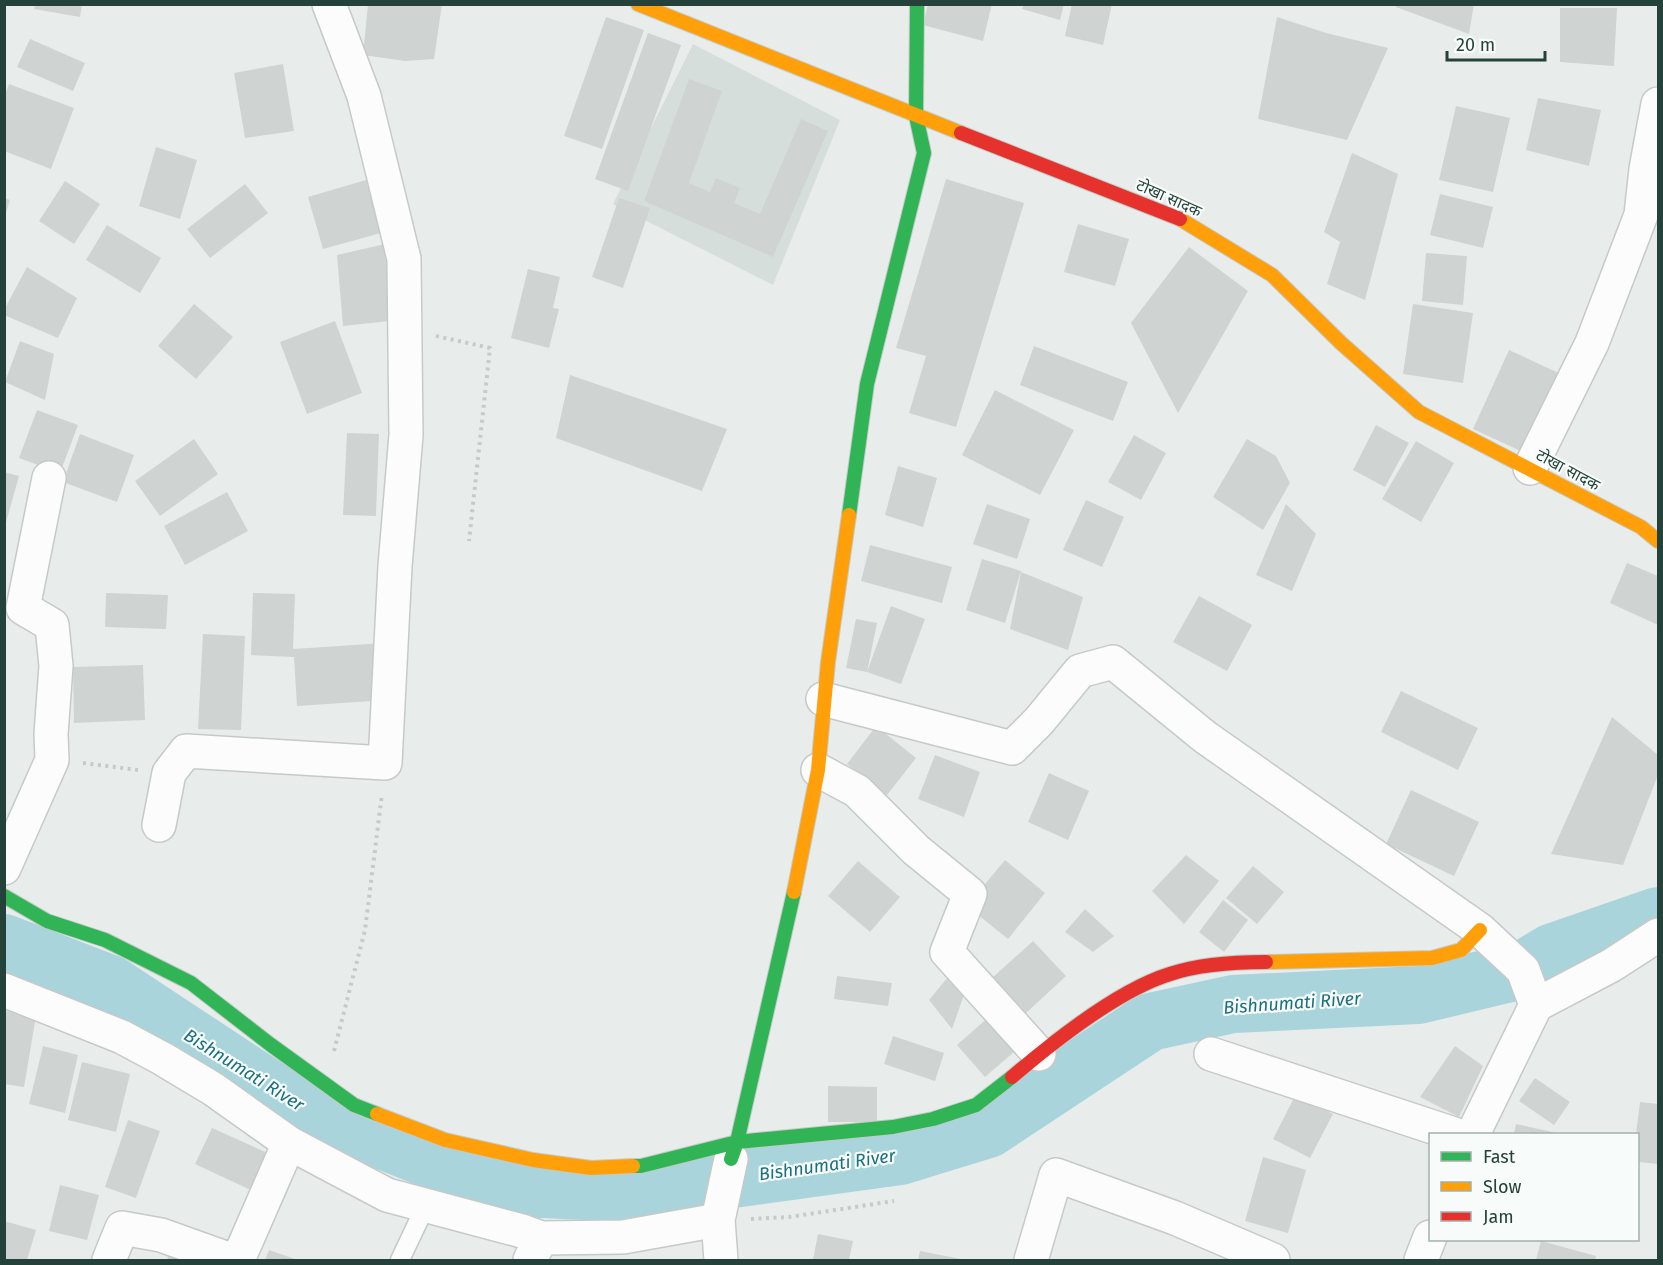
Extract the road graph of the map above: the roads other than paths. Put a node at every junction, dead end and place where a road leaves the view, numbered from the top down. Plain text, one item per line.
1 (329, 4) edge
2 (638, 4) edge
3 (918, 4) edge
4 (1659, 104) edge
5 (916, 116) junction
6 (1652, 171) edge
7 (1530, 468) junction
8 (49, 478) dead end
9 (1659, 541) edge
10 (14, 608) edge
11 (823, 699) junction
12 (818, 770) junction
13 (159, 825) dead end
14 (4, 868) edge
15 (4, 896) edge
16 (1479, 930) junction
17 (1659, 934) edge
18 (4, 990) edge
19 (1536, 1005) junction
20 (1039, 1054) junction
21 (1211, 1054) dead end
22 (1451, 1133) edge
23 (1473, 1133) edge
24 (289, 1143) junction
25 (734, 1150) junction
26 (426, 1205) junction
27 (719, 1216) junction
28 (1429, 1241) edge
29 (536, 1249) edge
30 (109, 1260) edge
31 (231, 1260) edge
32 (238, 1260) edge
33 (400, 1260) edge
34 (721, 1260) edge
35 (1031, 1260) edge
36 (1273, 1260) edge
37 (1421, 1260) edge

1 - 13 street
2 - 5 street, टोखा सादक
3 - 5 street
4 - 6 street
5 - 7 street, टोखा सादक
5 - 11 street
6 - 7 street
7 - 9 street, टोखा सादक
8 - 10 street
10 - 14 street
11 - 12 street
11 - 16 street
12 - 20 street
12 - 25 street
15 - 25 street
16 - 19 street
16 - 20 street
17 - 19 street
18 - 24 street
19 - 23 street
20 - 25 street
21 - 22 street
24 - 26 street
24 - 32 street
25 - 27 street
26 - 29 street
26 - 33 lane
27 - 29 street
27 - 34 street
28 - 37 street
30 - 31 street
35 - 36 street

